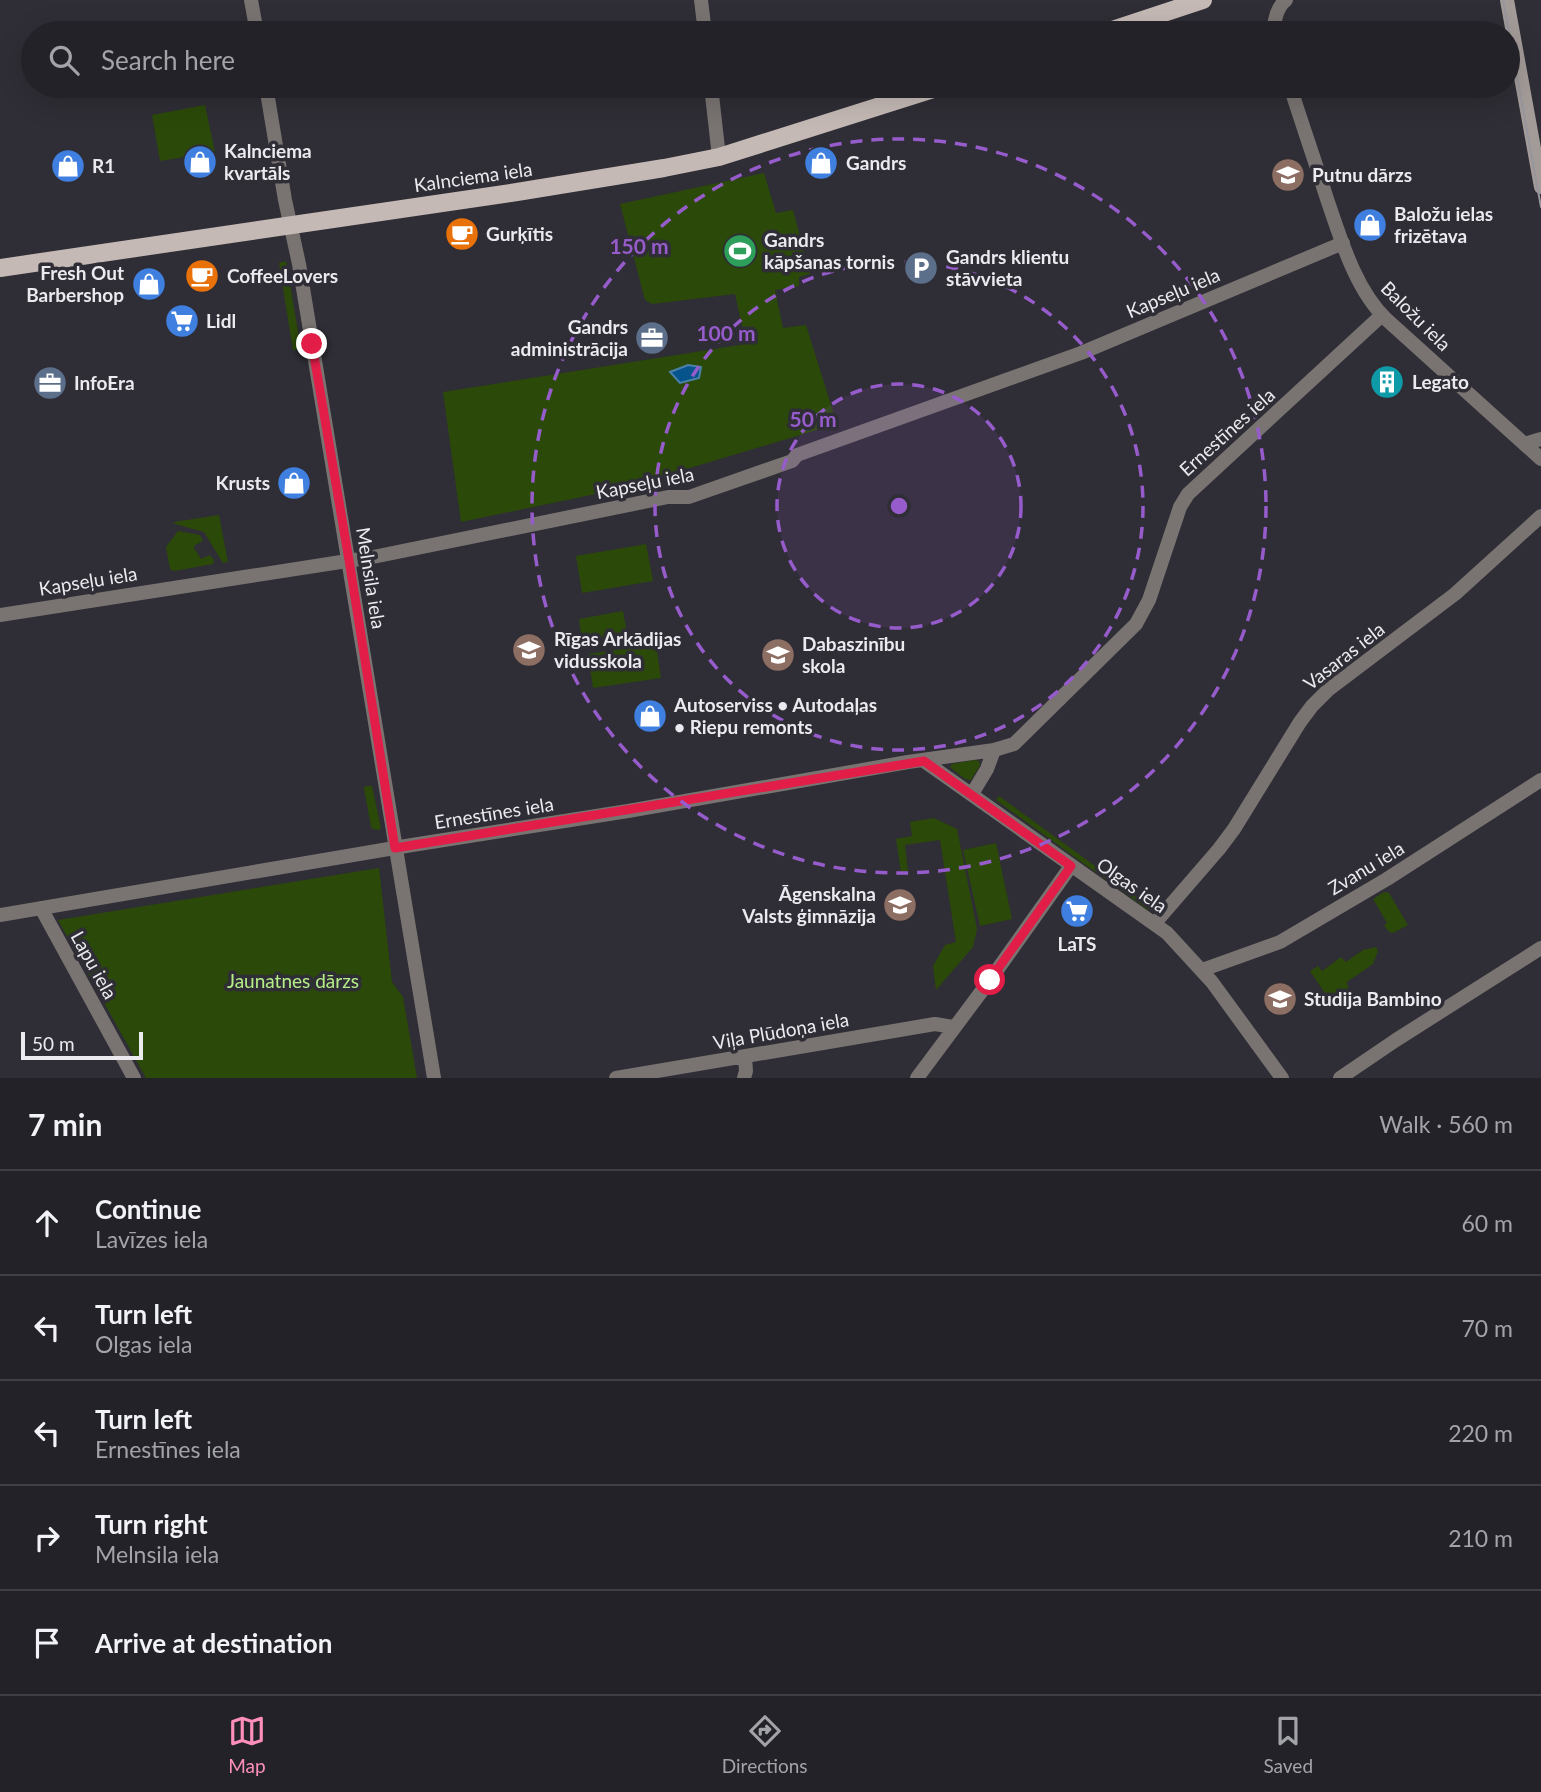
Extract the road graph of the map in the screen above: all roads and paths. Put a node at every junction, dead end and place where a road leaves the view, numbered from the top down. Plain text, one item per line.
1 (251, 0) edge
2 (701, 0) edge
3 (1203, 0) edge
4 (1286, 0) edge
5 (1507, 0) edge
6 (255, 21) edge
7 (704, 21) edge
8 (1139, 21) edge
9 (1275, 21) edge
10 (1511, 21) edge
11 (1520, 72) edge
12 (268, 98) edge
13 (712, 98) edge
14 (905, 98) edge
15 (1294, 98) edge
16 (719, 157) junction
17 (1541, 187) edge
18 (292, 225) junction
19 (1343, 243) junction
20 (0, 268) edge
21 (1382, 315) junction
22 (1541, 439) edge
23 (1524, 444) junction
24 (1541, 459) edge
25 (1541, 516) edge
26 (349, 560) junction
27 (0, 615) edge
28 (994, 750) junction
29 (924, 761) junction
30 (1541, 780) edge
31 (972, 794) junction
32 (395, 848) junction
33 (1071, 866) junction
34 (41, 908) junction
35 (0, 915) edge
36 (1155, 923) junction
37 (1541, 948) edge
38 (1202, 970) junction
39 (953, 1027) junction
40 (745, 1057) junction
41 (134, 1078) edge
42 (435, 1078) edge
43 (616, 1078) edge
44 (744, 1078) edge
45 (916, 1078) edge
46 (1282, 1078) edge
47 (1340, 1078) edge

1 - 6 street
2 - 7 street
3 - 8 main road
4 - 9 street
5 - 10 main road
11 - 17 main road
12 - 18 street, Melnsila iela
13 - 16 street
14 - 16 main road, Kalnciema iela
15 - 19 street, Baložu iela
16 - 18 main road, Kalnciema iela
18 - 20 main road, Kalnciema iela
18 - 26 street, Melnsila iela
19 - 21 street, Baložu iela
19 - 26 street, Kapseļu iela
21 - 23 street, Baložu iela
21 - 28 street, Ernestīnes iela
22 - 23 street
23 - 24 street, Baložu iela
25 - 36 street, Vasaras iela
26 - 27 street, Kapseļu iela
26 - 32 street, Melnsila iela
28 - 29 street, Ernestīnes iela
28 - 31 street
29 - 31 street, Olgas iela
29 - 32 street, Ernestīnes iela
30 - 38 street, Zvanu iela
31 - 33 street, Olgas iela
32 - 34 street, Ernestīnes iela
32 - 42 street, Melnsila iela
33 - 36 street, Olgas iela
33 - 39 street
34 - 35 street, Ernestīnes iela
34 - 41 street, Lapu iela
36 - 38 street, Olgas iela
37 - 47 street
38 - 46 street, Olgas iela
39 - 40 street, Viļa Plūdoņa iela
39 - 45 street
40 - 43 street, Viļa Plūdoņa iela
40 - 44 street

